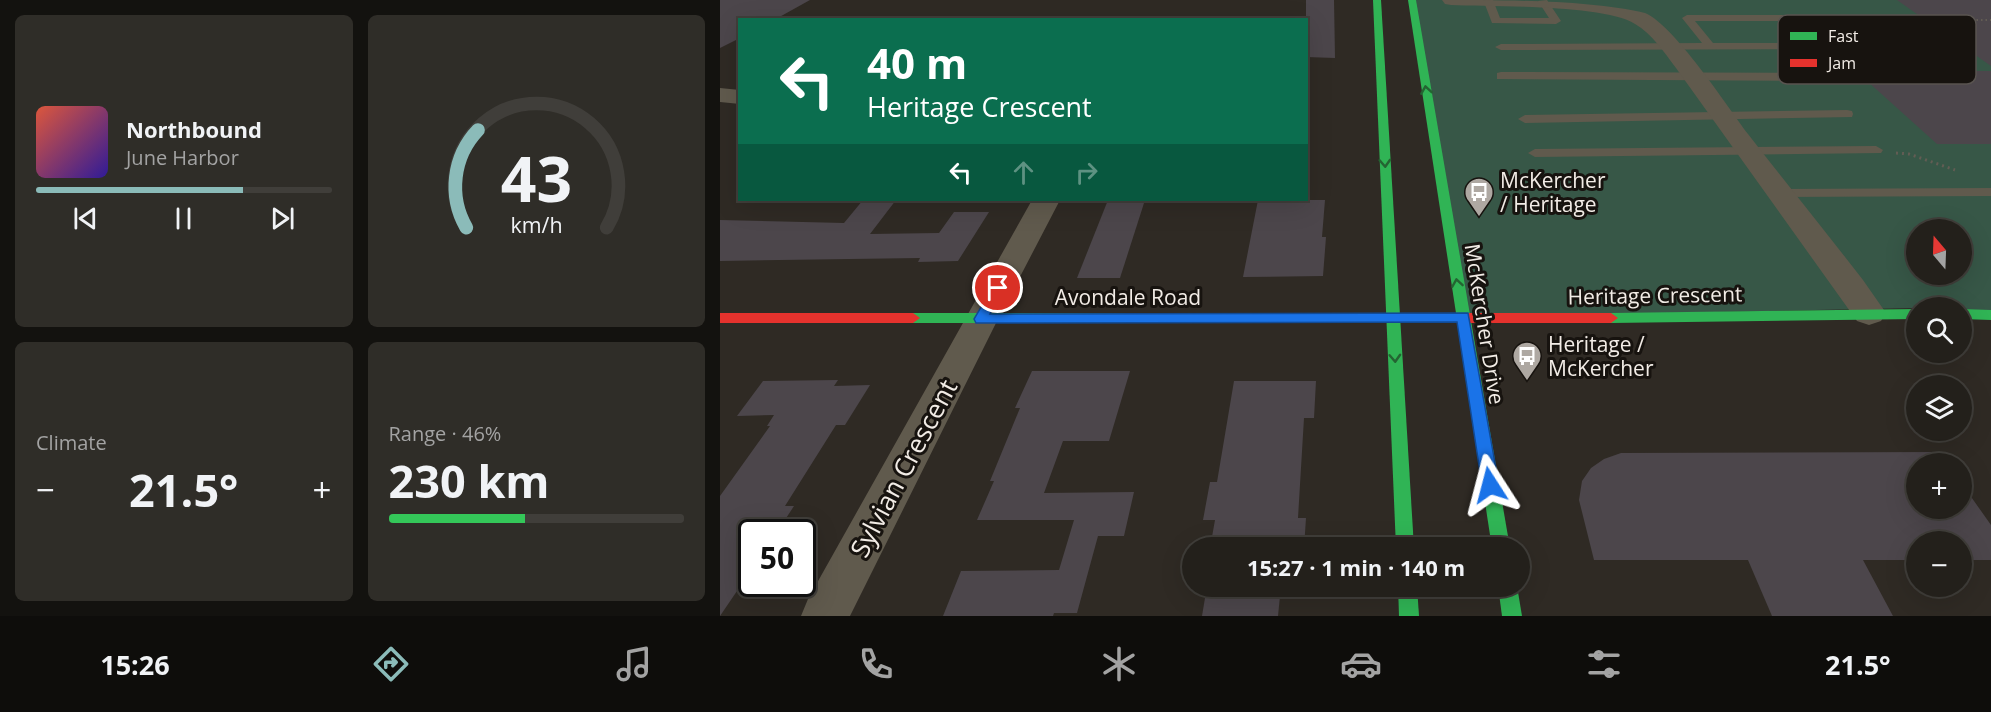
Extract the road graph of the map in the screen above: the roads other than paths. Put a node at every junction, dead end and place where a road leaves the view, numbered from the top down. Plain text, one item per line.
1 (1377, 0) edge
2 (1412, 0) edge
3 (1451, 0) edge
4 (1778, 18) edge
5 (1709, 45) junction
6 (1778, 45) edge
7 (1668, 46) junction
8 (1501, 47) dead end
9 (1501, 76) dead end
10 (1694, 77) junction
11 (1778, 77) edge
12 (720, 94) edge
13 (738, 97) edge
14 (1847, 114) dead end
15 (1722, 116) junction
16 (1525, 119) dead end
17 (1876, 150) road end
18 (1749, 152) junction
19 (1534, 153) dead end
20 (1991, 192) edge
21 (1779, 193) junction
22 (1045, 201) edge
23 (1869, 313) junction
24 (1906, 314) edge
25 (1972, 314) edge
26 (1991, 315) edge
27 (1393, 317) junction
28 (1463, 317) junction
29 (720, 318) edge
30 (981, 319) junction
31 (1404, 537) edge
32 (1499, 537) edge
33 (1408, 597) edge
34 (1509, 597) edge
35 (825, 616) edge
36 (1409, 616) edge
37 (1512, 616) edge

1 -> 27 main road
28 -> 2 main road, McKercher Drive
3 - 7 street
4 - 5 lane
5 - 6 lane
5 - 7 lane
7 - 8 lane
7 - 10 street
9 - 10 lane
10 - 11 lane
10 - 15 street
12 - 13 street
14 - 15 lane
15 - 16 lane
15 - 18 street
17 - 18 lane
18 - 19 lane
18 - 21 street
20 - 21 lane
21 - 23 street
22 - 30 street, Sylvian Crescent
23 - 24 main road, Heritage Crescent
23 - 28 main road, Heritage Crescent
25 - 26 main road
27 - 28 main road, Heritage Crescent
27 - 30 main road, Avondale Road
27 -> 31 main road
28 - 32 main road, McKercher Drive
29 - 30 main road, Avondale Road
30 - 35 street, Sylvian Crescent
33 - 36 main road
34 - 37 main road

